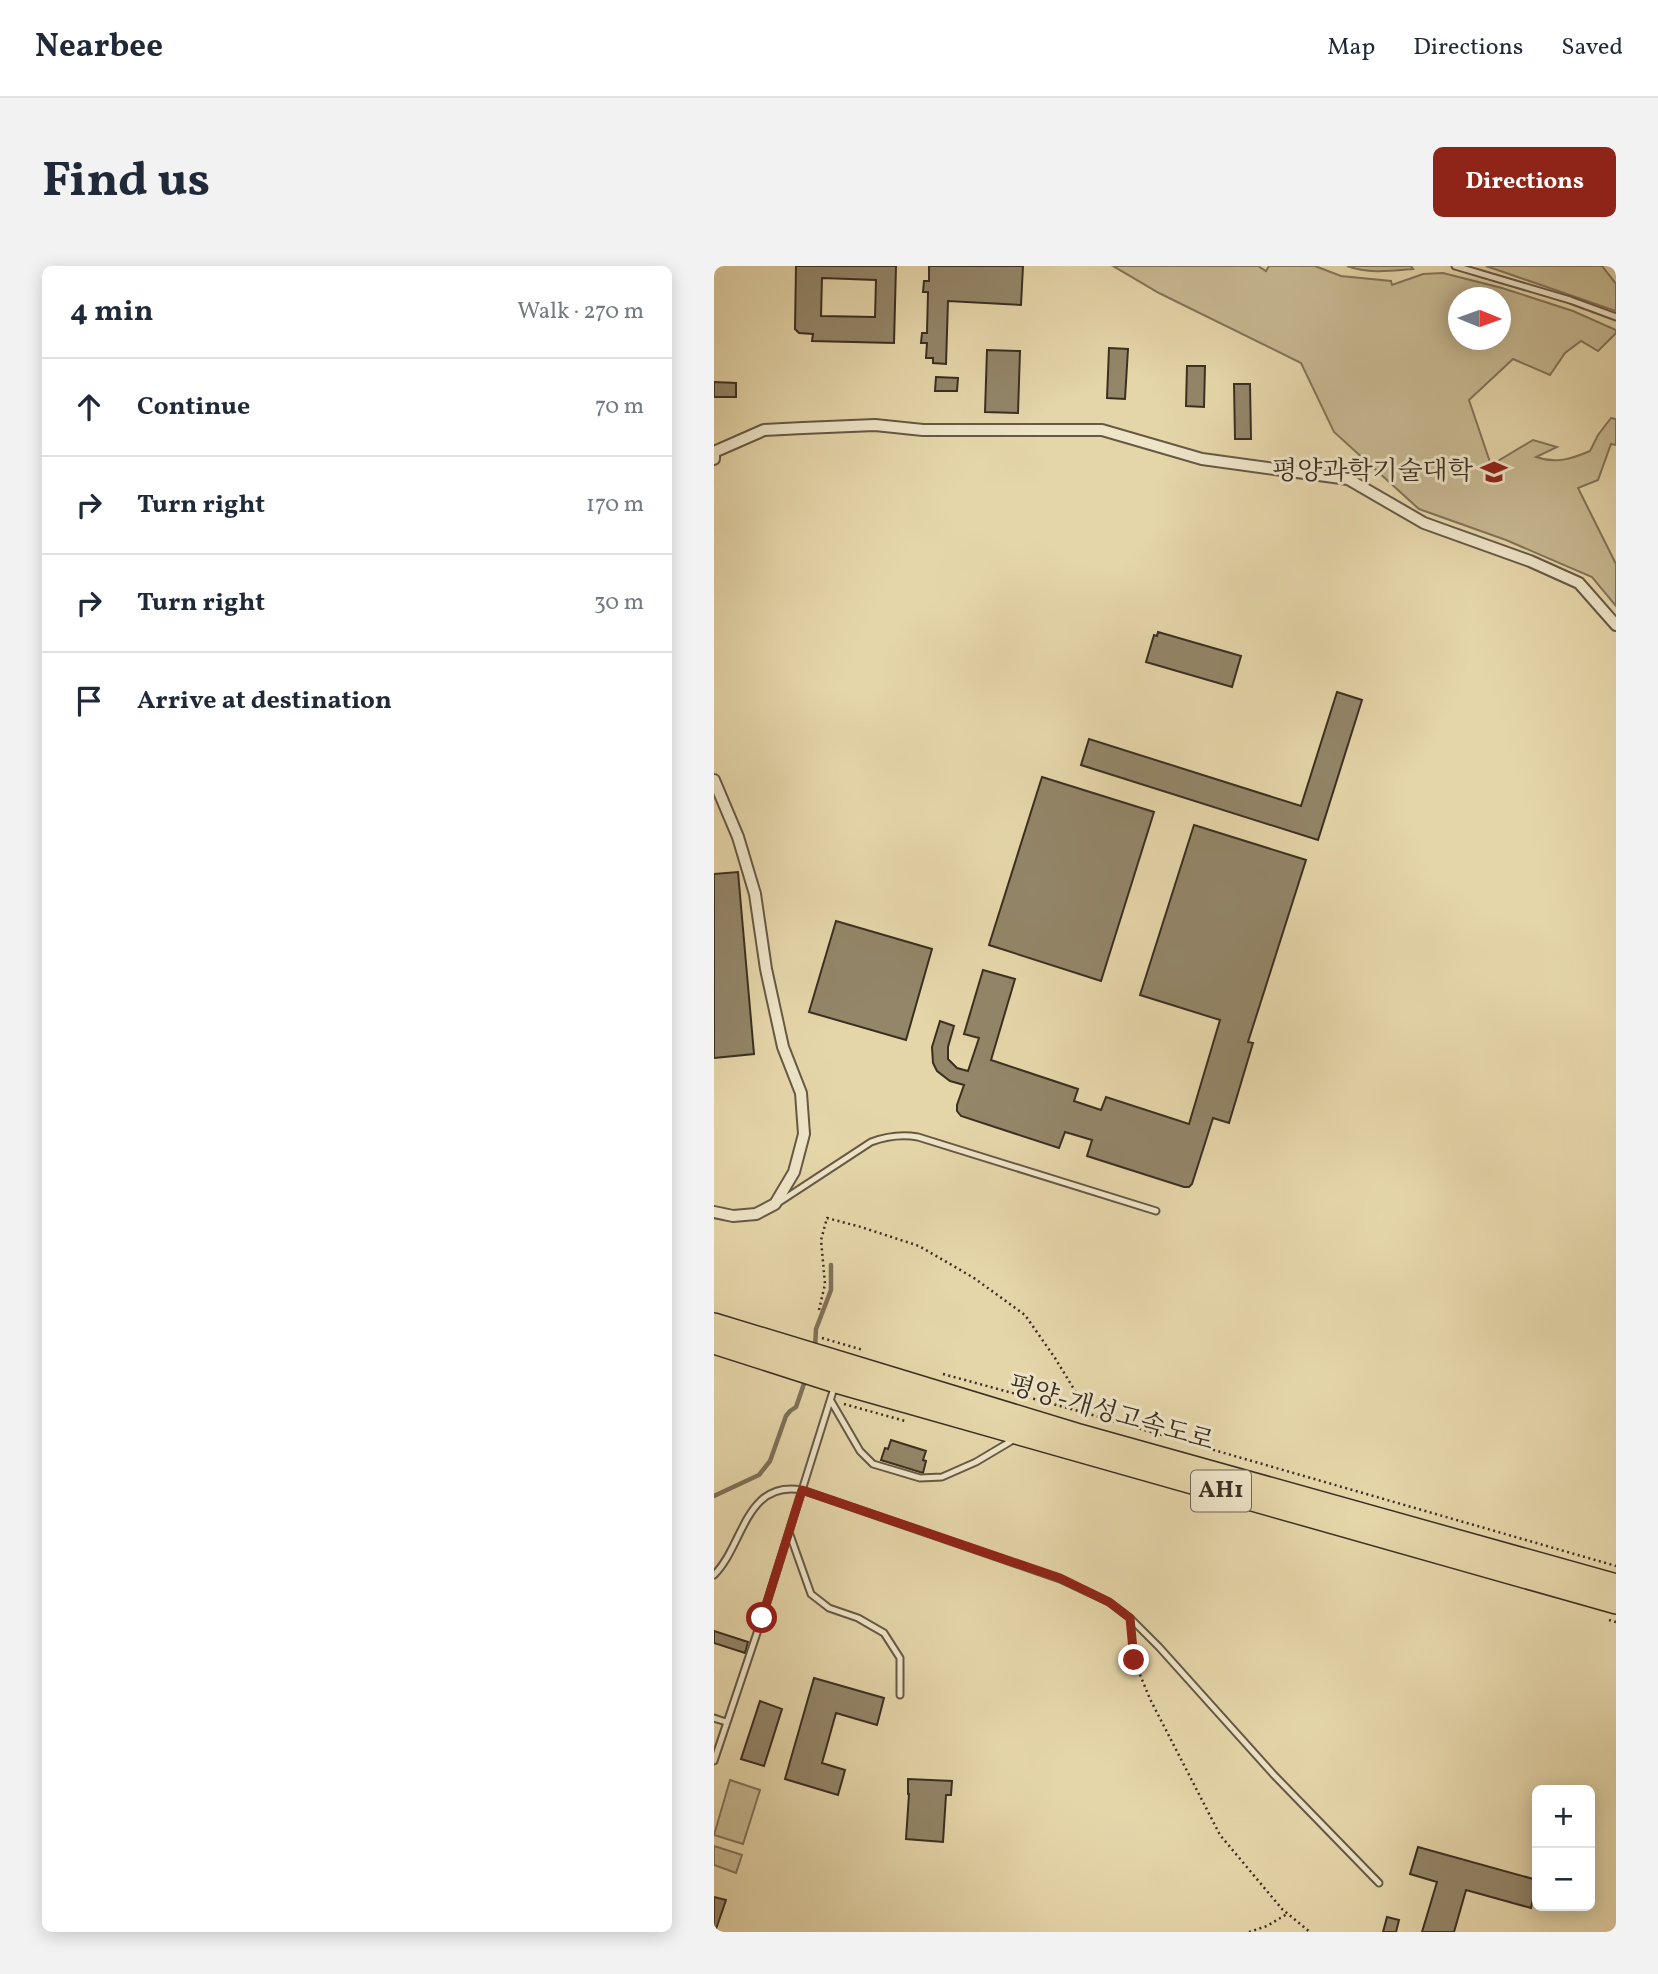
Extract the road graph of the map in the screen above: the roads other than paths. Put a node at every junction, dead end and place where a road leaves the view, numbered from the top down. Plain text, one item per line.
1 (1455, 266) edge
2 (1616, 317) edge
3 (714, 459) edge
4 (1616, 625) edge
5 (714, 780) edge
6 (775, 1204) junction
7 (1156, 1211) dead end
8 (714, 1212) edge
9 (714, 1324) edge
10 (714, 1343) edge
11 (806, 1362) junction
12 (831, 1372) junction
13 (1021, 1434) junction
14 (802, 1490) junction
15 (789, 1532) junction
16 (714, 1575) edge
17 (1616, 1586) edge
18 (1616, 1603) edge
19 (900, 1695) dead end
20 (714, 1718) edge
21 (726, 1722) junction
22 (714, 1761) edge
23 (1379, 1883) dead end

1 - 2 lane
3 - 4 street
5 - 6 street
6 - 7 lane
6 - 8 street
9 - 11 highway, 평양-개성고속도로 / AH1
10 - 11 highway, 평양-개성고속도로 / AH1
11 - 12 highway, 평양-개성고속도로 / AH1
12 - 13 highway, 평양-개성고속도로 / AH1
12 - 13 lane
12 - 14 lane
12 - 17 highway, 평양-개성고속도로 / AH1
13 - 18 highway, 평양-개성고속도로 / AH1
14 - 15 lane
14 - 16 lane
14 - 23 lane
15 - 19 lane
15 - 21 lane
20 - 21 lane
21 - 22 lane

